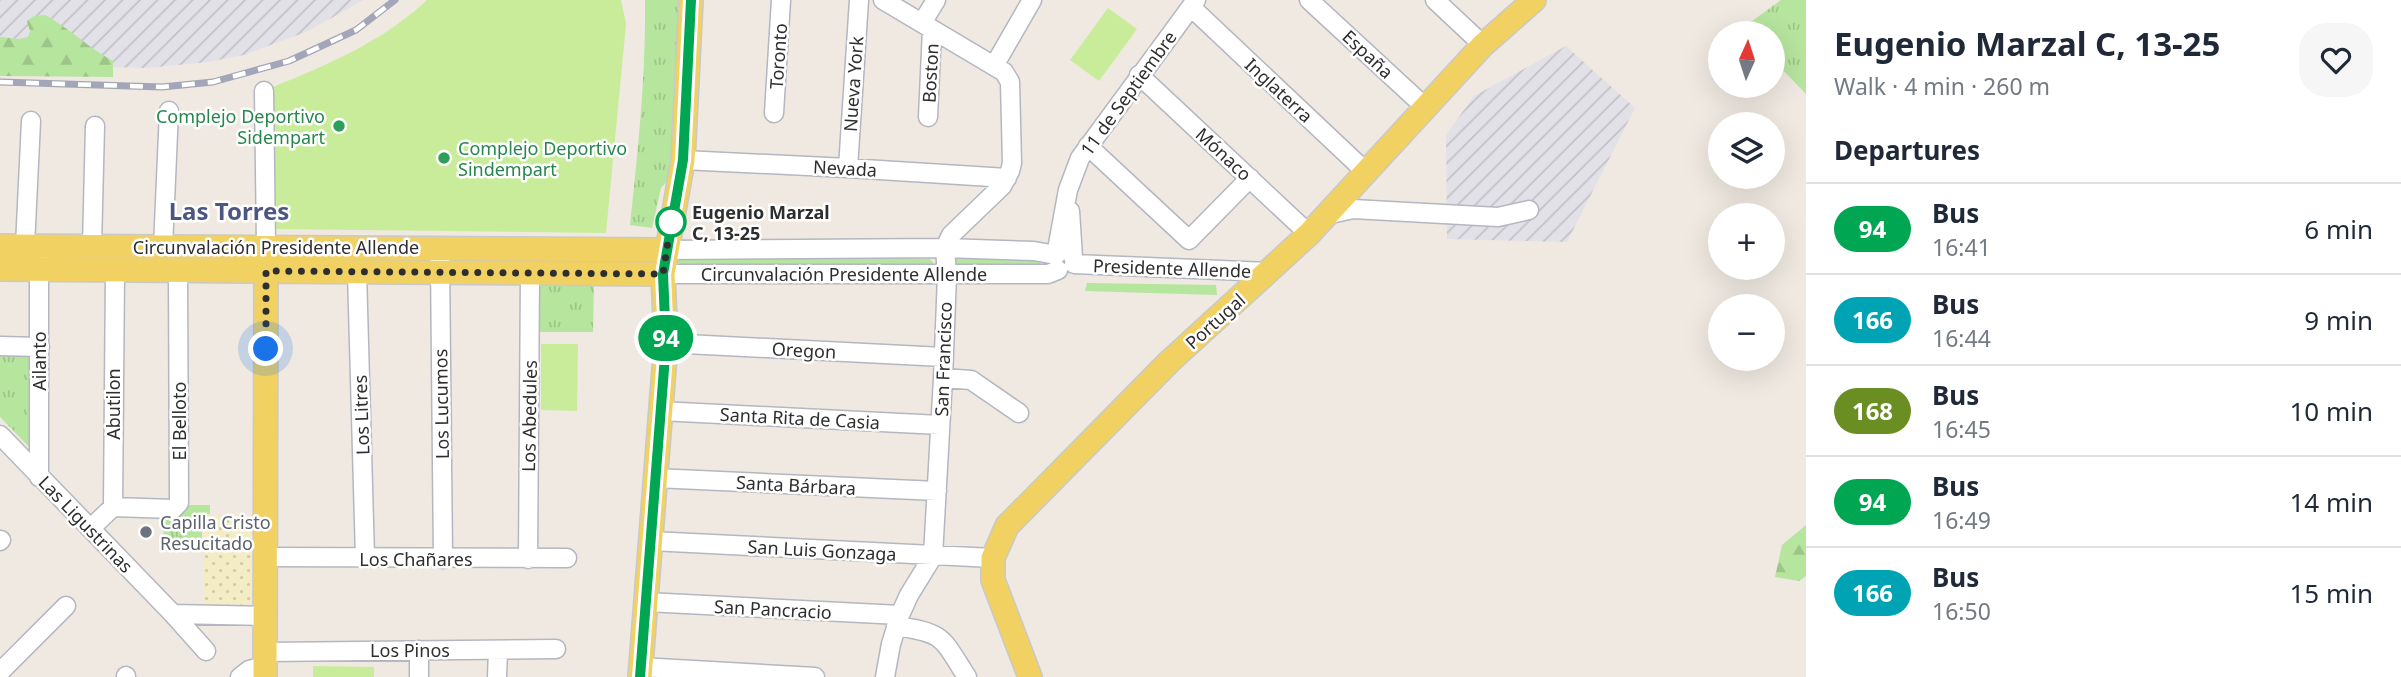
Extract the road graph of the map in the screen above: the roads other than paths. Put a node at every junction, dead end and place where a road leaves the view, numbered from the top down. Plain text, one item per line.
1 (691, 0) edge
2 (781, 0) edge
3 (859, 0) edge
4 (883, 0) edge
5 (936, 0) edge
6 (1032, 0) edge
7 (1309, 0) edge
8 (1435, 0) edge
9 (1534, 0) edge
10 (1193, 3) edge
11 (927, 26) junction
12 (1483, 45) junction
13 (994, 66) junction
14 (1139, 75) junction
15 (264, 91) dead end
16 (1426, 108) junction
17 (169, 111) dead end
18 (774, 113) dead end
19 (928, 117) dead end
20 (31, 121) dead end
21 (95, 126) dead end
22 (1088, 146) junction
23 (683, 160) junction
24 (848, 168) junction
25 (1367, 173) junction
26 (1007, 178) junction
27 (1250, 178) junction
28 (1530, 210) dead end
29 (1326, 215) junction
30 (1309, 234) junction
31 (0, 246) edge
32 (33, 246) junction
33 (92, 246) junction
34 (163, 247) junction
35 (266, 247) junction
36 (441, 248) junction
37 (945, 248) junction
38 (666, 250) junction
39 (1065, 261) junction
40 (0, 269) edge
41 (37, 270) junction
42 (115, 270) junction
43 (178, 271) junction
44 (266, 271) junction
45 (357, 272) junction
46 (439, 272) junction
47 (1269, 272) junction
48 (530, 273) junction
49 (663, 274) junction
50 (947, 275) junction
51 (666, 343) junction
52 (0, 346) edge
53 (40, 347) junction
54 (943, 357) junction
55 (943, 378) junction
56 (660, 411) junction
57 (1019, 413) dead end
58 (940, 425) junction
59 (0, 435) edge
60 (40, 477) junction
61 (655, 478) junction
62 (937, 491) junction
63 (113, 507) junction
64 (91, 528) junction
65 (650, 541) junction
66 (933, 556) junction
67 (265, 557) junction
68 (365, 558) junction
69 (567, 558) dead end
70 (993, 558) junction
71 (443, 559) junction
72 (528, 559) junction
73 (646, 602) junction
74 (66, 606) dead end
75 (173, 614) junction
76 (265, 616) junction
77 (898, 621) junction
78 (556, 649) dead end
79 (419, 650) junction
80 (498, 650) junction
81 (206, 651) dead end
82 (265, 665) edge
83 (5, 669) edge
84 (640, 672) edge
85 (240, 677) edge
86 (419, 677) edge
87 (497, 677) edge
88 (815, 677) edge
89 (885, 677) edge
90 (967, 677) edge
91 (1030, 677) edge

1 - 23 main road
2 - 18 street, Toronto
3 - 24 street, Nueva York
4 - 11 street
5 - 11 street, Boston
6 - 13 street
7 - 16 street, España
8 - 12 street
9 - 12 main road, Portugal
10 - 14 street, 11 de Septiembre
10 - 25 street, Inglaterra
11 - 13 street
11 - 19 street, Boston
12 - 16 main road, Portugal
13 - 26 street
14 - 22 street, 11 de Septiembre
14 - 27 street, Mónaco
15 - 35 street
16 - 25 main road, Portugal
17 - 34 street
20 - 32 street, Ailanto
21 - 33 street
22 - 27 street
22 - 39 street, 11 de Septiembre
23 - 24 street, Nevada
23 - 38 main road
24 - 26 street, Nevada
25 - 29 main road, Portugal
26 - 37 street
27 - 30 street, Mónaco
28 - 29 street
29 - 30 main road, Portugal
30 - 47 main road, Portugal
31 - 32 main road, Circunvalación Presidente Allende
32 - 33 main road, Circunvalación Presidente Allende
32 - 41 street, Ailanto
33 - 34 main road, Circunvalación Presidente Allende
34 - 35 main road, Circunvalación Presidente Allende
35 - 36 main road, Circunvalación Presidente Allende
35 - 44 main road
36 - 38 main road, Circunvalación Presidente Allende
36 - 46 street, Los Lucumos
37 - 38 street, Circunvalación Presidente Allende
37 - 39 street, Circunvalación Presidente Allende
37 - 50 street, San Francisco
38 - 49 main road
39 - 47 street, Presidente Allende
39 - 50 street, Circunvalación Presidente Allende
40 - 41 main road, Circunvalación Presidente Allende
41 - 42 main road, Circunvalación Presidente Allende
41 - 53 street, Ailanto
42 - 43 main road, Circunvalación Presidente Allende
42 - 63 street, Abutilon
43 - 44 main road, Circunvalación Presidente Allende
43 - 63 street, El Belloto
44 - 45 main road, Circunvalación Presidente Allende
44 - 67 main road
45 - 46 main road, Circunvalación Presidente Allende
45 - 68 street, Los Litres
46 - 48 main road, Circunvalación Presidente Allende
46 - 71 street, Los Lucumos
47 - 70 main road, Portugal
48 - 49 main road, Circunvalación Presidente Allende
48 - 72 street, Los Abedules
49 - 50 street, Circunvalación Presidente Allende
49 - 51 main road
50 - 54 street, San Francisco
51 - 54 street, Oregon
51 - 56 main road
52 - 53 street
53 - 60 street, Ailanto
54 - 55 street, San Francisco
55 - 57 street
55 - 58 street, San Francisco
56 - 58 street, Santa Rita de Casia
56 - 61 main road
58 - 62 street, San Francisco
59 - 60 street, Las Ligustrinas
60 - 64 street, Las Ligustrinas
61 - 62 street, Santa Bárbara
61 - 65 main road
62 - 66 street, San Francisco
63 - 64 street
64 - 75 street, Las Ligustrinas
65 - 66 street, San Luis Gonzaga
65 - 73 main road
66 - 70 street, San Luis Gonzaga
66 - 77 street, San Francisco
67 - 68 street, Los Chañares
67 - 76 main road
68 - 71 street, Los Chañares
69 - 72 street, Los Chañares
70 - 91 main road
71 - 72 street, Los Chañares
73 - 77 street, San Pancracio
73 - 84 main road
74 - 83 street
75 - 76 street
75 - 81 street, Las Ligustrinas
76 - 82 main road
77 - 89 street, San Francisco
77 - 90 street, San Pancracio
78 - 80 street, Los Pinos
79 - 80 street, Los Pinos
79 - 82 street, Los Pinos
79 - 86 street
80 - 87 street
82 - 85 street
84 - 88 street

